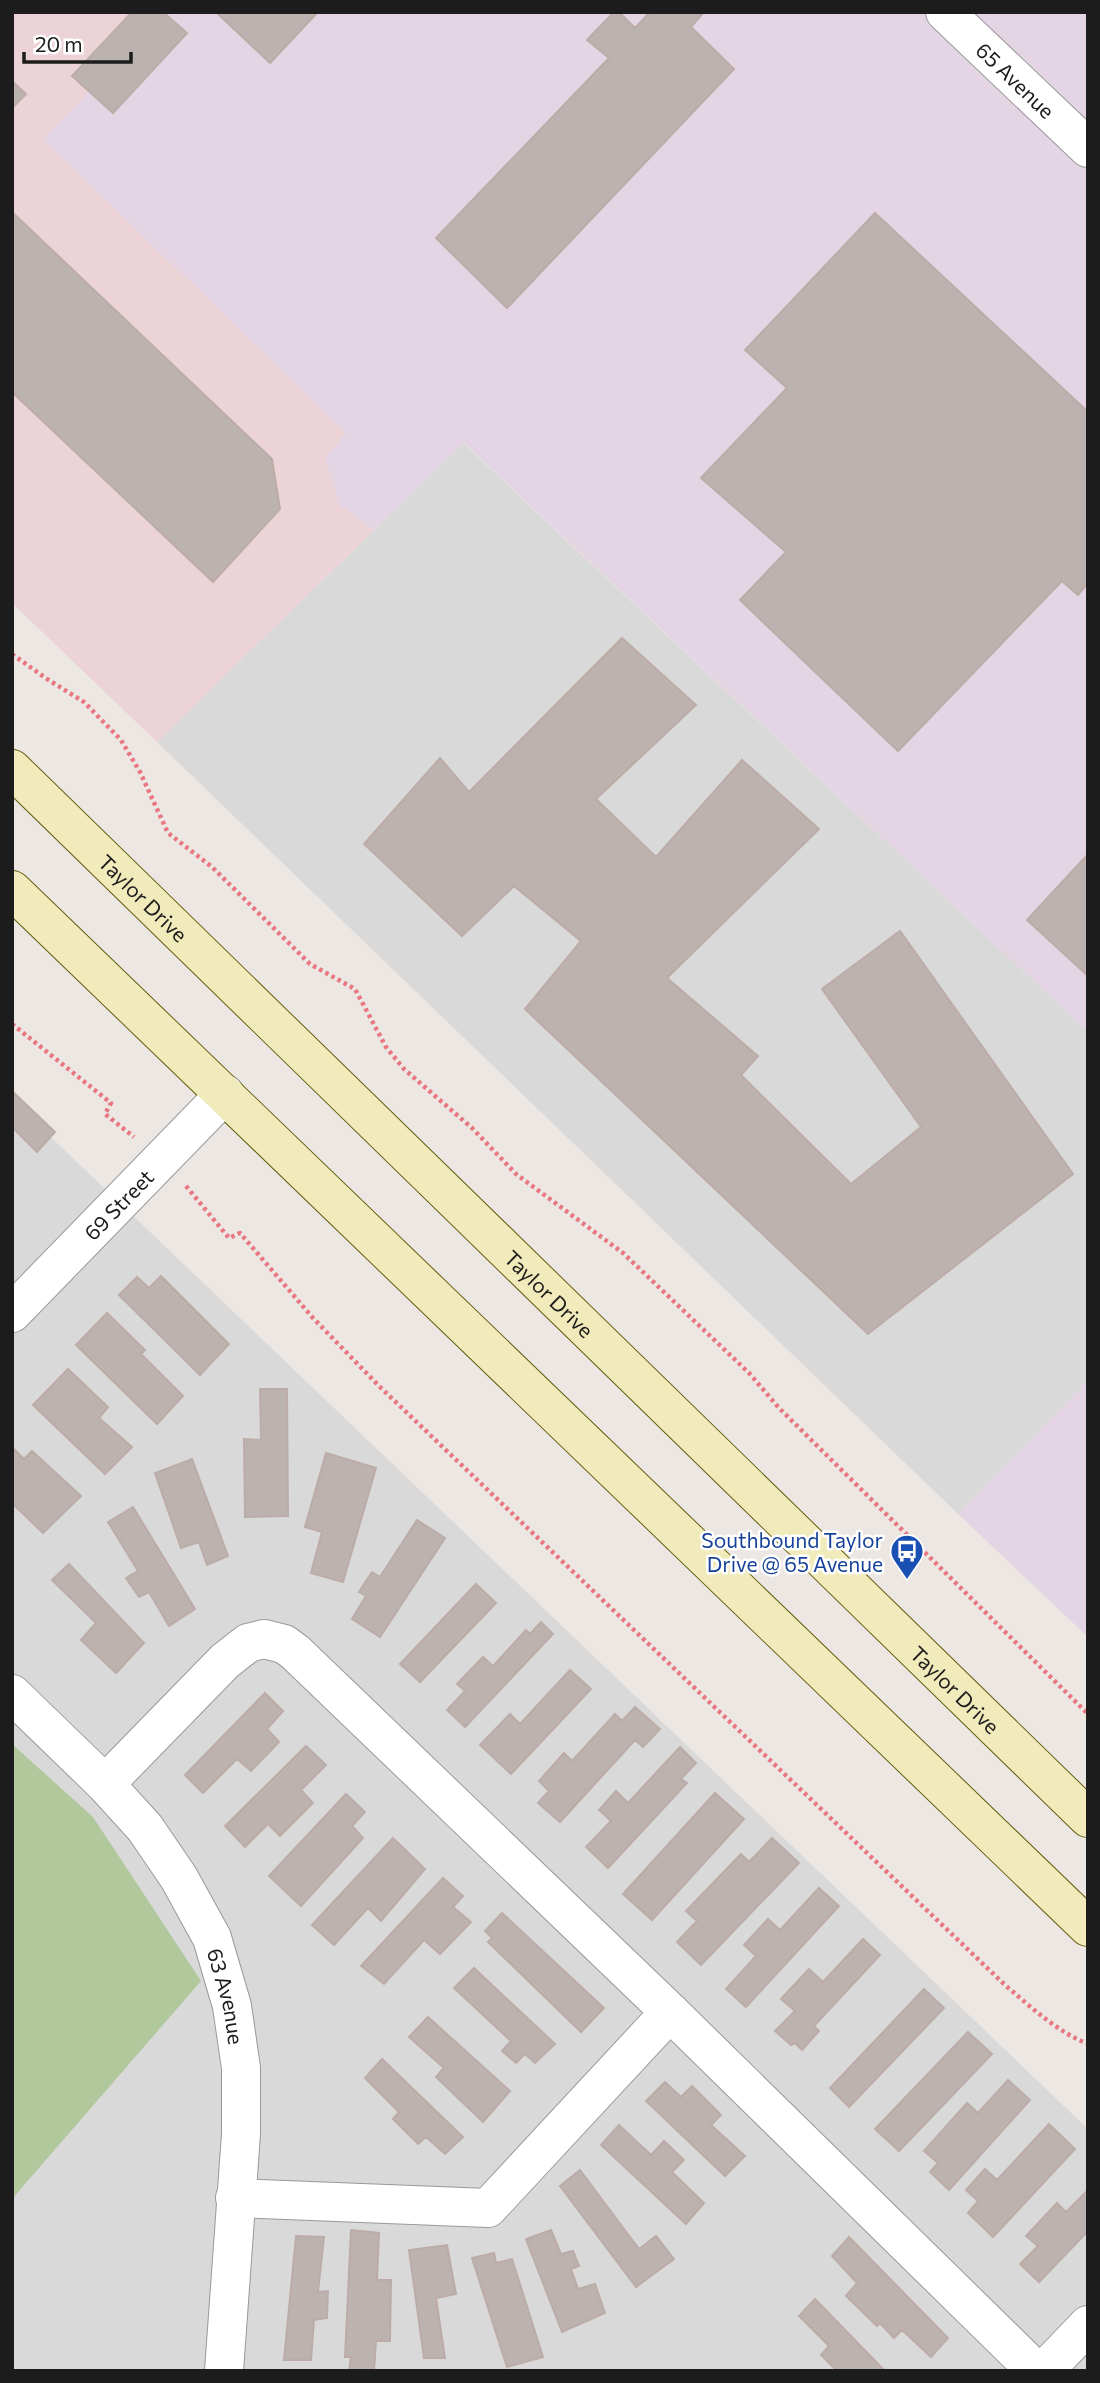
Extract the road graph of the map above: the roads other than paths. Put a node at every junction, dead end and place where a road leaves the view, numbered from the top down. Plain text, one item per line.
1 (945, 12) edge
2 (1088, 148) edge
3 (12, 769) edge
4 (12, 890) edge
5 (225, 1094) junction
6 (12, 1313) edge
7 (12, 1694) edge
8 (105, 1784) junction
9 (1088, 1818) edge
10 (1088, 1927) edge
11 (670, 2012) junction
12 (235, 2198) junction
13 (1088, 2325) edge
14 (224, 2371) edge
15 (1035, 2371) edge
16 (1044, 2371) edge

1 - 2 street, 65 Avenue
3 - 9 main road, Taylor Drive
4 - 5 main road
5 - 6 street, 69 Street
5 - 10 main road
7 - 8 street, 63 Avenue
8 - 11 street
8 - 12 street, 63 Avenue
11 - 12 street
11 - 15 street
12 - 14 street, 63 Avenue
13 - 16 street

